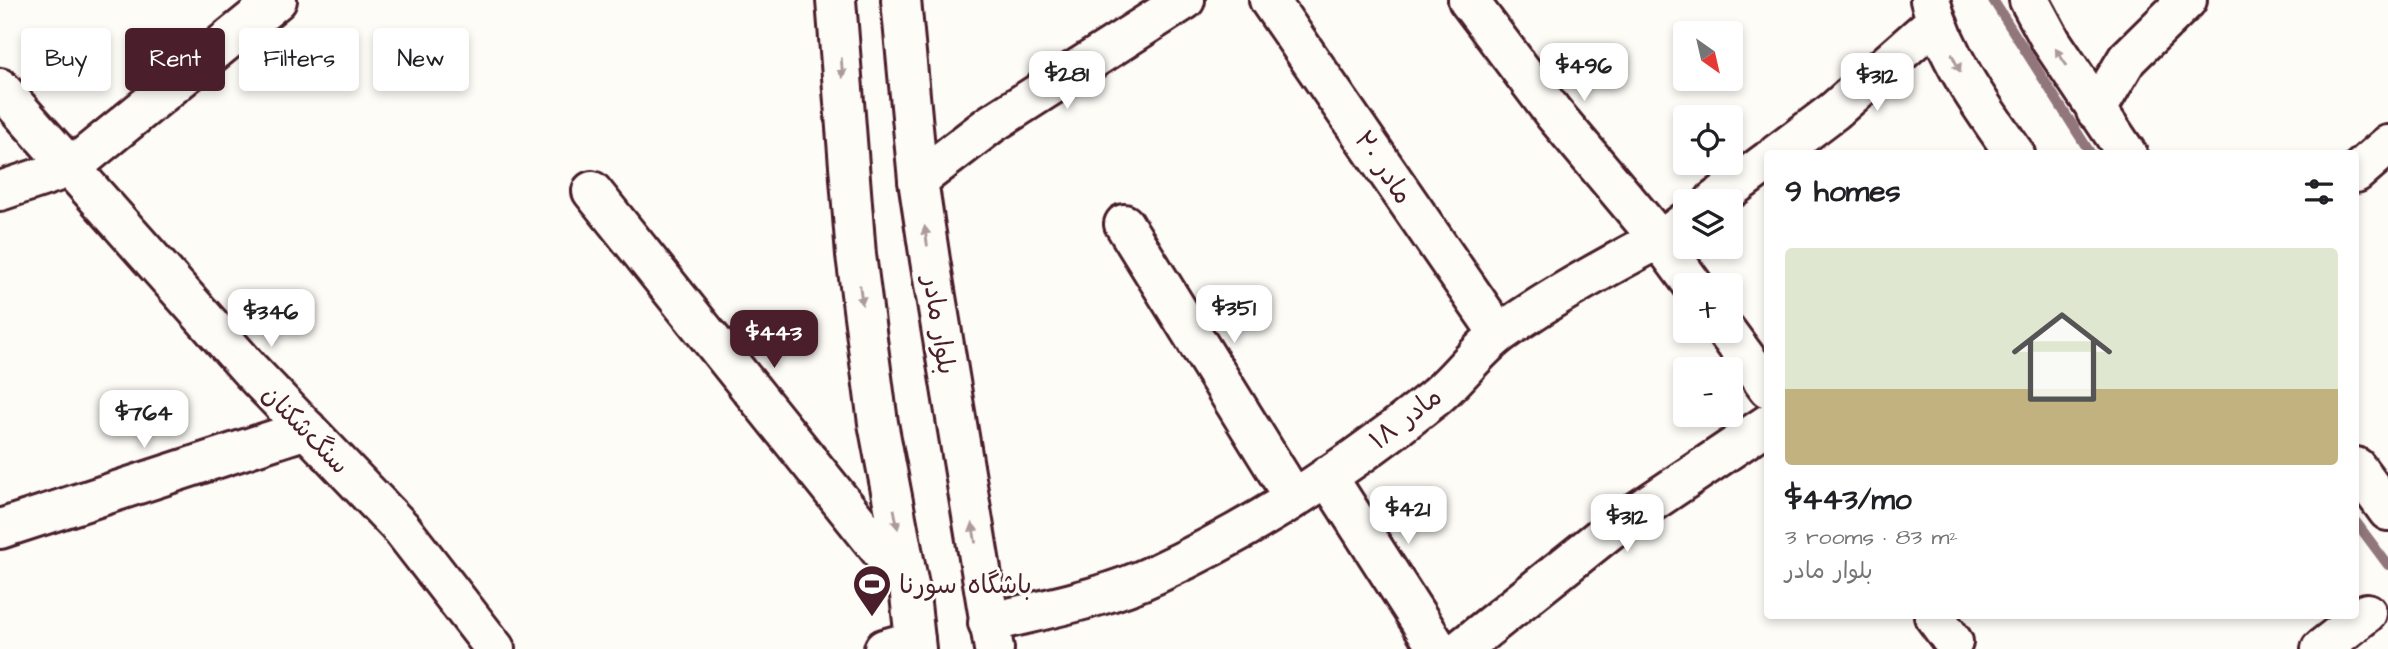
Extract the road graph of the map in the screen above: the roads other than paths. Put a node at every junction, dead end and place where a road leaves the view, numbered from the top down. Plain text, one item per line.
1 (277, 0) edge
2 (836, 0) edge
3 (901, 0) edge
4 (1185, 0) edge
5 (1269, 0) edge
6 (1468, 0) edge
7 (2029, 0) edge
8 (2187, 0) edge
9 (1933, 11) edge
10 (0, 88) edge
11 (2096, 110) junction
12 (2388, 145) edge
13 (1782, 150) edge
14 (2012, 150) edge
15 (2124, 150) edge
16 (1764, 164) edge
17 (72, 167) junction
18 (2359, 170) edge
19 (918, 180) junction
20 (1730, 189) edge
21 (0, 191) edge
22 (592, 191) dead end
23 (1124, 224) dead end
24 (1672, 230) edge
25 (1688, 273) edge
26 (1499, 334) junction
27 (1735, 343) edge
28 (1764, 383) edge
29 (1764, 427) edge
30 (307, 429) junction
31 (2359, 471) edge
32 (1327, 476) junction
33 (1293, 497) junction
34 (2388, 511) edge
35 (0, 529) edge
36 (909, 586) junction
37 (2370, 617) edge
38 (991, 636) edge
39 (905, 646) edge
40 (495, 649) edge
41 (1438, 649) edge
42 (1461, 649) edge
43 (2321, 649) edge

1 - 17 street
2 -> 36 street
3 - 19 street, بلوار مادر
4 - 19 street
5 - 26 street, مادر ۲۰
6 - 24 street
11 -> 7 street
8 - 11 street
9 - 13 street
9 -> 14 street
10 - 17 street, سنگ‌شکنان
11 - 15 street
12 - 18 street
16 - 20 street
17 - 21 street
17 - 30 street, سنگ‌شکنان
38 -> 19 street, بلوار مادر
22 - 36 street
23 - 33 street
24 - 25 street
24 - 26 street, مادر ۱۸
26 - 32 street, مادر ۱۸
27 - 28 street
29 - 42 street
30 - 35 street
30 - 40 street, سنگ‌شکنان
31 - 34 street
32 - 33 street, مادر ۱۸
32 - 41 street
33 - 38 street, مادر ۱۸
36 - 39 street
37 - 43 street

